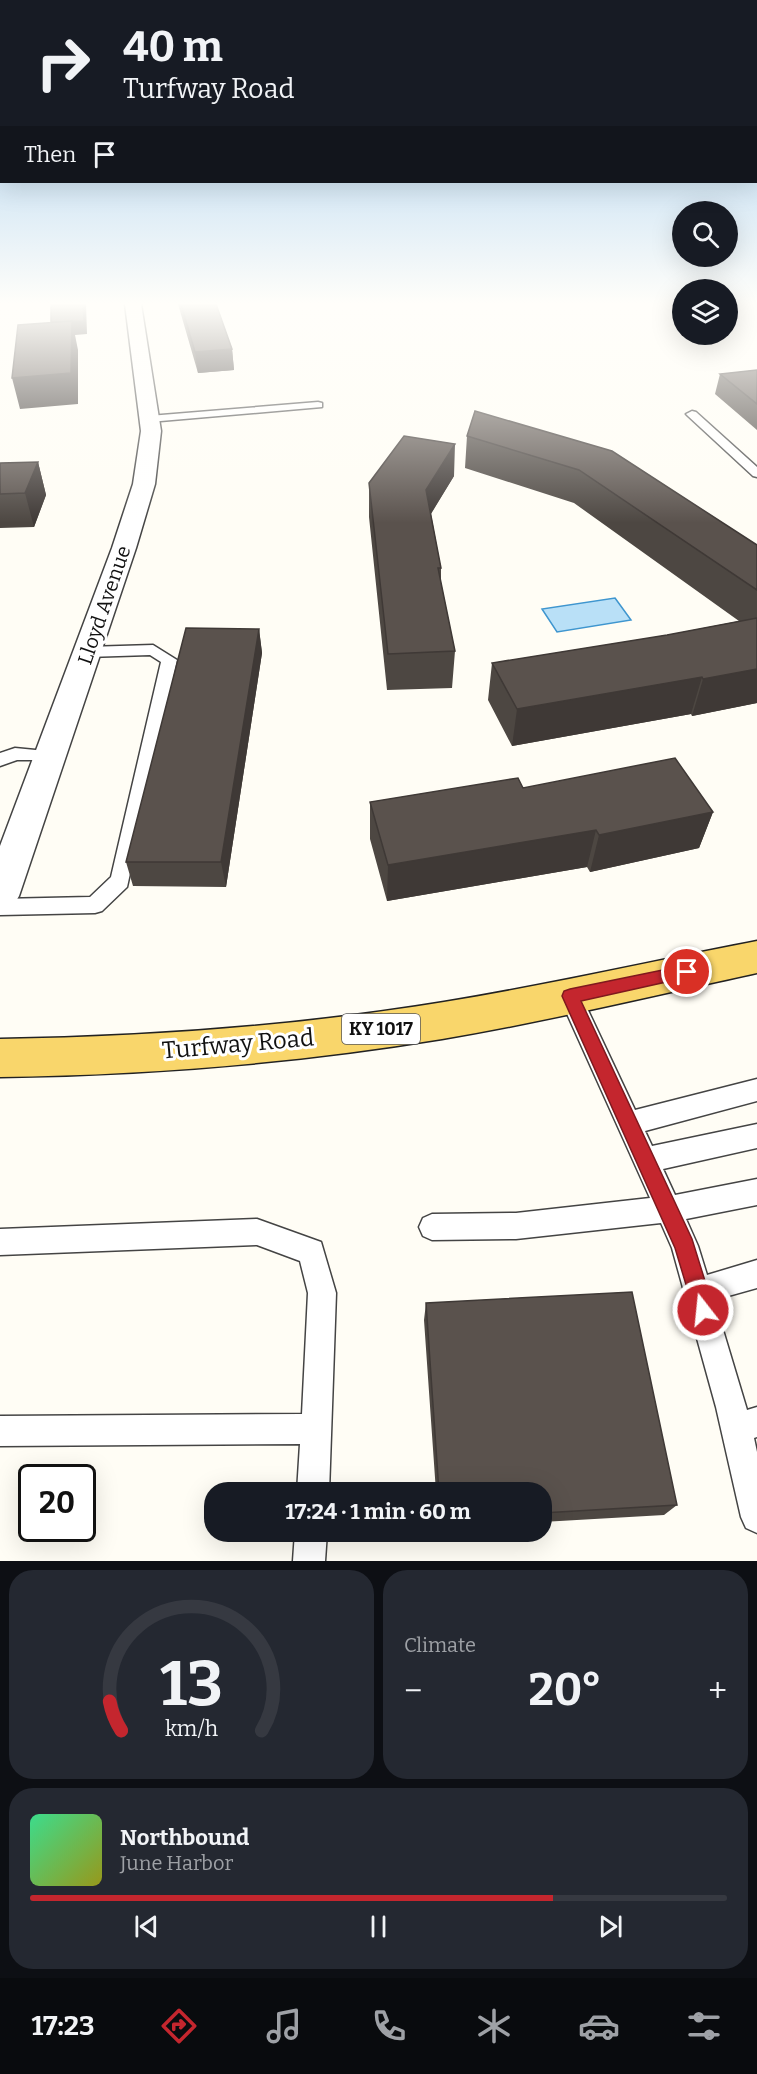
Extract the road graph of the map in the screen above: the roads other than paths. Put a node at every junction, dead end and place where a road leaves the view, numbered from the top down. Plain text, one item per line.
1 (144, 377) edge
2 (318, 405) dead end
3 (692, 414) dead end
4 (150, 419) junction
5 (757, 473) edge
6 (87, 652) junction
7 (50, 756) junction
8 (0, 760) edge
9 (0, 896) edge
10 (0, 907) edge
11 (757, 957) edge
12 (570, 996) junction
13 (0, 1058) edge
14 (757, 1090) edge
15 (629, 1123) junction
16 (757, 1136) edge
17 (646, 1160) junction
18 (757, 1192) edge
19 (668, 1209) junction
20 (432, 1227) dead end
21 (0, 1242) edge
22 (757, 1274) edge
23 (698, 1291) junction
24 (746, 1425) edge
25 (316, 1429) junction
26 (0, 1431) edge
27 (313, 1482) edge
28 (757, 1517) edge
29 (310, 1542) edge
30 (309, 1561) edge

1 - 4 street, Lloyd Avenue
2 - 4 lane
3 - 5 lane
4 - 6 street, Lloyd Avenue
6 - 7 street, Lloyd Avenue
6 - 10 lane
7 - 8 lane
7 - 9 street, Lloyd Avenue
11 - 12 main road, Turfway Road / KY 1017
12 - 13 main road, Turfway Road / KY 1017
12 - 15 lane
14 - 15 lane
15 - 17 lane
16 - 17 lane
17 - 19 lane
18 - 19 lane
19 - 20 lane
19 - 23 lane
21 - 25 lane
22 - 23 lane
23 - 24 lane
24 - 28 lane
25 - 26 lane
25 - 27 lane
29 - 30 lane

